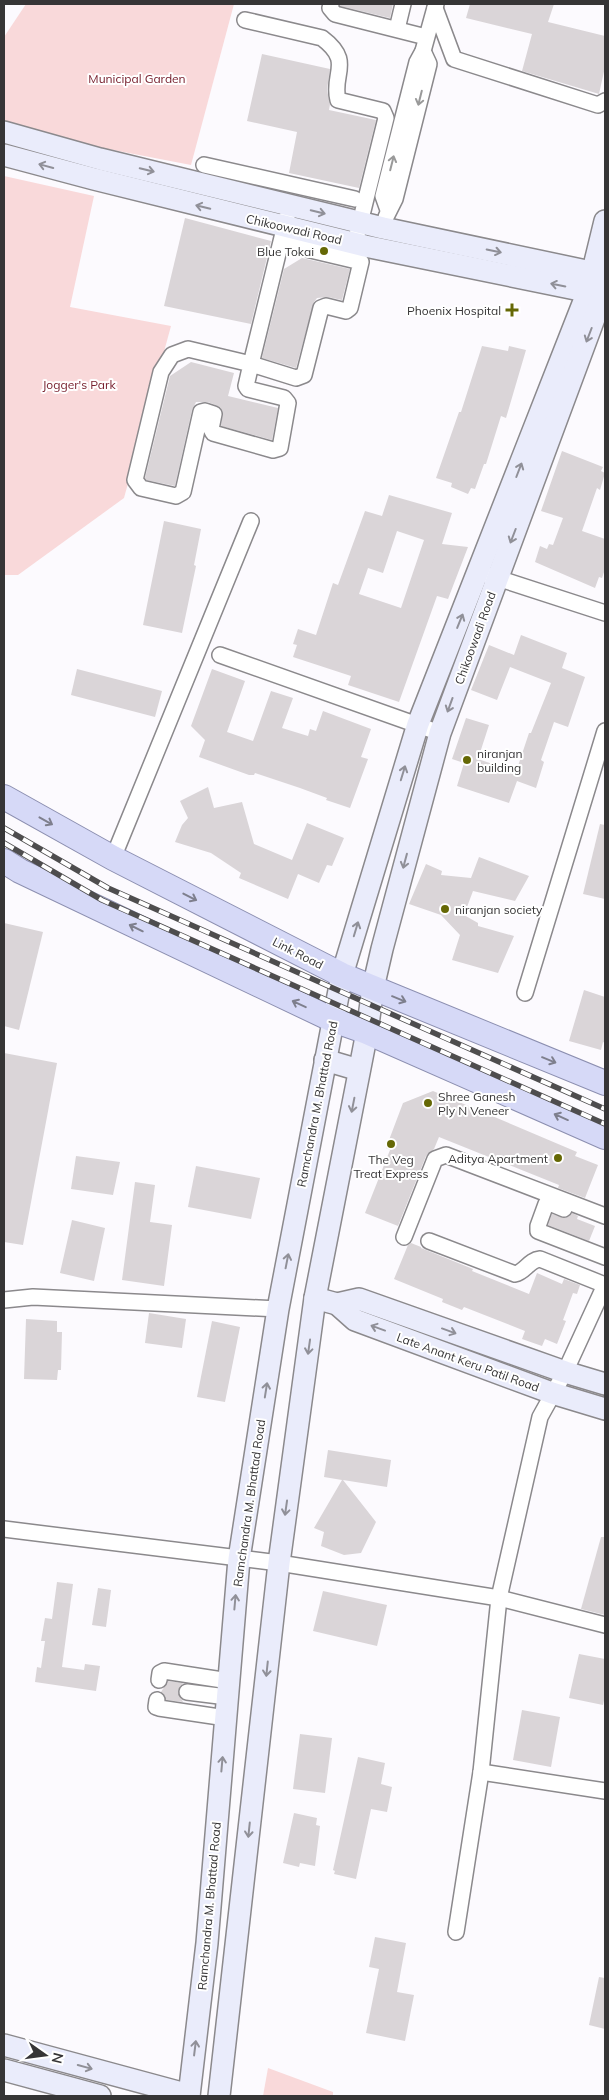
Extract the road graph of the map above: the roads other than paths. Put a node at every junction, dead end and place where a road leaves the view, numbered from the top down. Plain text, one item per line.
1 (331, 4) edge
2 (403, 4) edge
3 (435, 6) edge
4 (245, 20) dead end
5 (397, 29) junction
6 (424, 44) junction
7 (605, 101) edge
8 (4, 132) edge
9 (4, 155) edge
10 (204, 165) dead end
11 (240, 183) junction
12 (355, 199) dead end
13 (290, 205) junction
14 (232, 214) junction
15 (605, 221) edge
16 (375, 222) junction
17 (283, 235) junction
18 (365, 250) junction
19 (467, 256) junction
20 (600, 286) edge
21 (251, 364) junction
22 (252, 521) dead end
23 (488, 575) junction
24 (605, 613) edge
25 (220, 655) dead end
26 (418, 724) junction
27 (605, 732) edge
28 (440, 733) junction
29 (4, 797) edge
30 (113, 858) junction
31 (4, 861) edge
32 (342, 975) junction
33 (373, 988) junction
34 (525, 994) dead end
35 (333, 1020) junction
36 (367, 1032) junction
37 (325, 1060) junction
38 (360, 1070) junction
39 (605, 1082) edge
40 (605, 1137) edge
41 (605, 1216) edge
42 (605, 1226) edge
43 (404, 1237) dead end
44 (429, 1241) dead end
45 (605, 1258) edge
46 (605, 1285) edge
47 (315, 1298) junction
48 (4, 1300) edge
49 (337, 1304) junction
50 (278, 1309) junction
51 (564, 1372) junction
52 (605, 1384) edge
53 (552, 1393) junction
54 (605, 1409) edge
55 (4, 1529) edge
56 (239, 1559) junction
57 (279, 1563) junction
58 (499, 1598) junction
59 (605, 1625) edge
60 (190, 1675) junction
61 (159, 1680) dead end
62 (187, 1692) junction
63 (227, 1699) junction
64 (157, 1700) dead end
65 (183, 1712) junction
66 (481, 1772) junction
67 (605, 1791) edge
68 (456, 1932) dead end
69 (4, 2045) edge
70 (4, 2070) edge
71 (100, 2096) edge
72 (189, 2096) edge
73 (219, 2096) edge

1 - 5 street
2 - 5 street
3 - 6 street
3 - 7 street
4 - 16 street
5 - 6 street
6 - 16 street
8 -> 11 street, Chikoowadi Road
14 -> 9 street, Chikoowadi Road
10 - 11 street
11 - 12 street
11 - 13 street, Chikoowadi Road
11 - 14 street
13 -> 16 street, Chikoowadi Road
13 - 17 street
14 - 17 street, Chikoowadi Road
15 - 20 street, Chikoowadi Road
16 - 18 street
16 - 18 street
16 - 19 street, Chikoowadi Road
17 - 18 street, Chikoowadi Road
17 - 21 street
18 - 19 street, Chikoowadi Road
18 - 21 street
19 - 20 street, Chikoowadi Road
20 - 23 street, Chikoowadi Road
21 - 21 street
22 - 30 street
23 - 24 street
26 -> 23 street, Chikoowadi Road
23 -> 28 street, Chikoowadi Road
25 - 26 street
26 - 28 street
32 -> 26 street, Chikoowadi Road
27 - 34 street
28 -> 33 street, Chikoowadi Road
29 -> 30 main road, Link Road
30 -> 32 main road, Link Road
35 -> 31 main road
32 - 33 main road, Link Road
32 - 35 street, Ramchandra M. Bhattad Road
33 - 36 street
33 -> 39 main road, Link Road
35 - 36 main road
35 - 37 street, Ramchandra M. Bhattad Road
36 - 38 street
40 -> 36 main road
37 - 38 street
50 -> 37 street, Ramchandra M. Bhattad Road
38 -> 47 street
41 - 43 street
42 - 45 street
44 - 46 street
46 - 51 street
47 - 49 street, Late Anant Keru Patil Road
47 -> 57 street
48 - 50 street
49 -> 51 street, Late Anant Keru Patil Road
53 -> 49 street, Late Anant Keru Patil Road
56 -> 50 street, Ramchandra M. Bhattad Road
51 - 52 street, Late Anant Keru Patil Road
51 - 53 street
53 - 54 street, Late Anant Keru Patil Road
53 - 58 street
55 - 56 street
56 - 57 street
63 -> 56 street, Ramchandra M. Bhattad Road
57 - 58 street
57 -> 73 street
58 - 59 street
58 - 66 street
60 - 61 street
60 - 62 street
60 - 63 street
62 - 63 street
62 - 65 street
63 - 65 street
72 -> 63 street, Ramchandra M. Bhattad Road
64 - 65 street
66 - 67 street
66 - 68 street
69 -> 72 street
70 - 71 street

